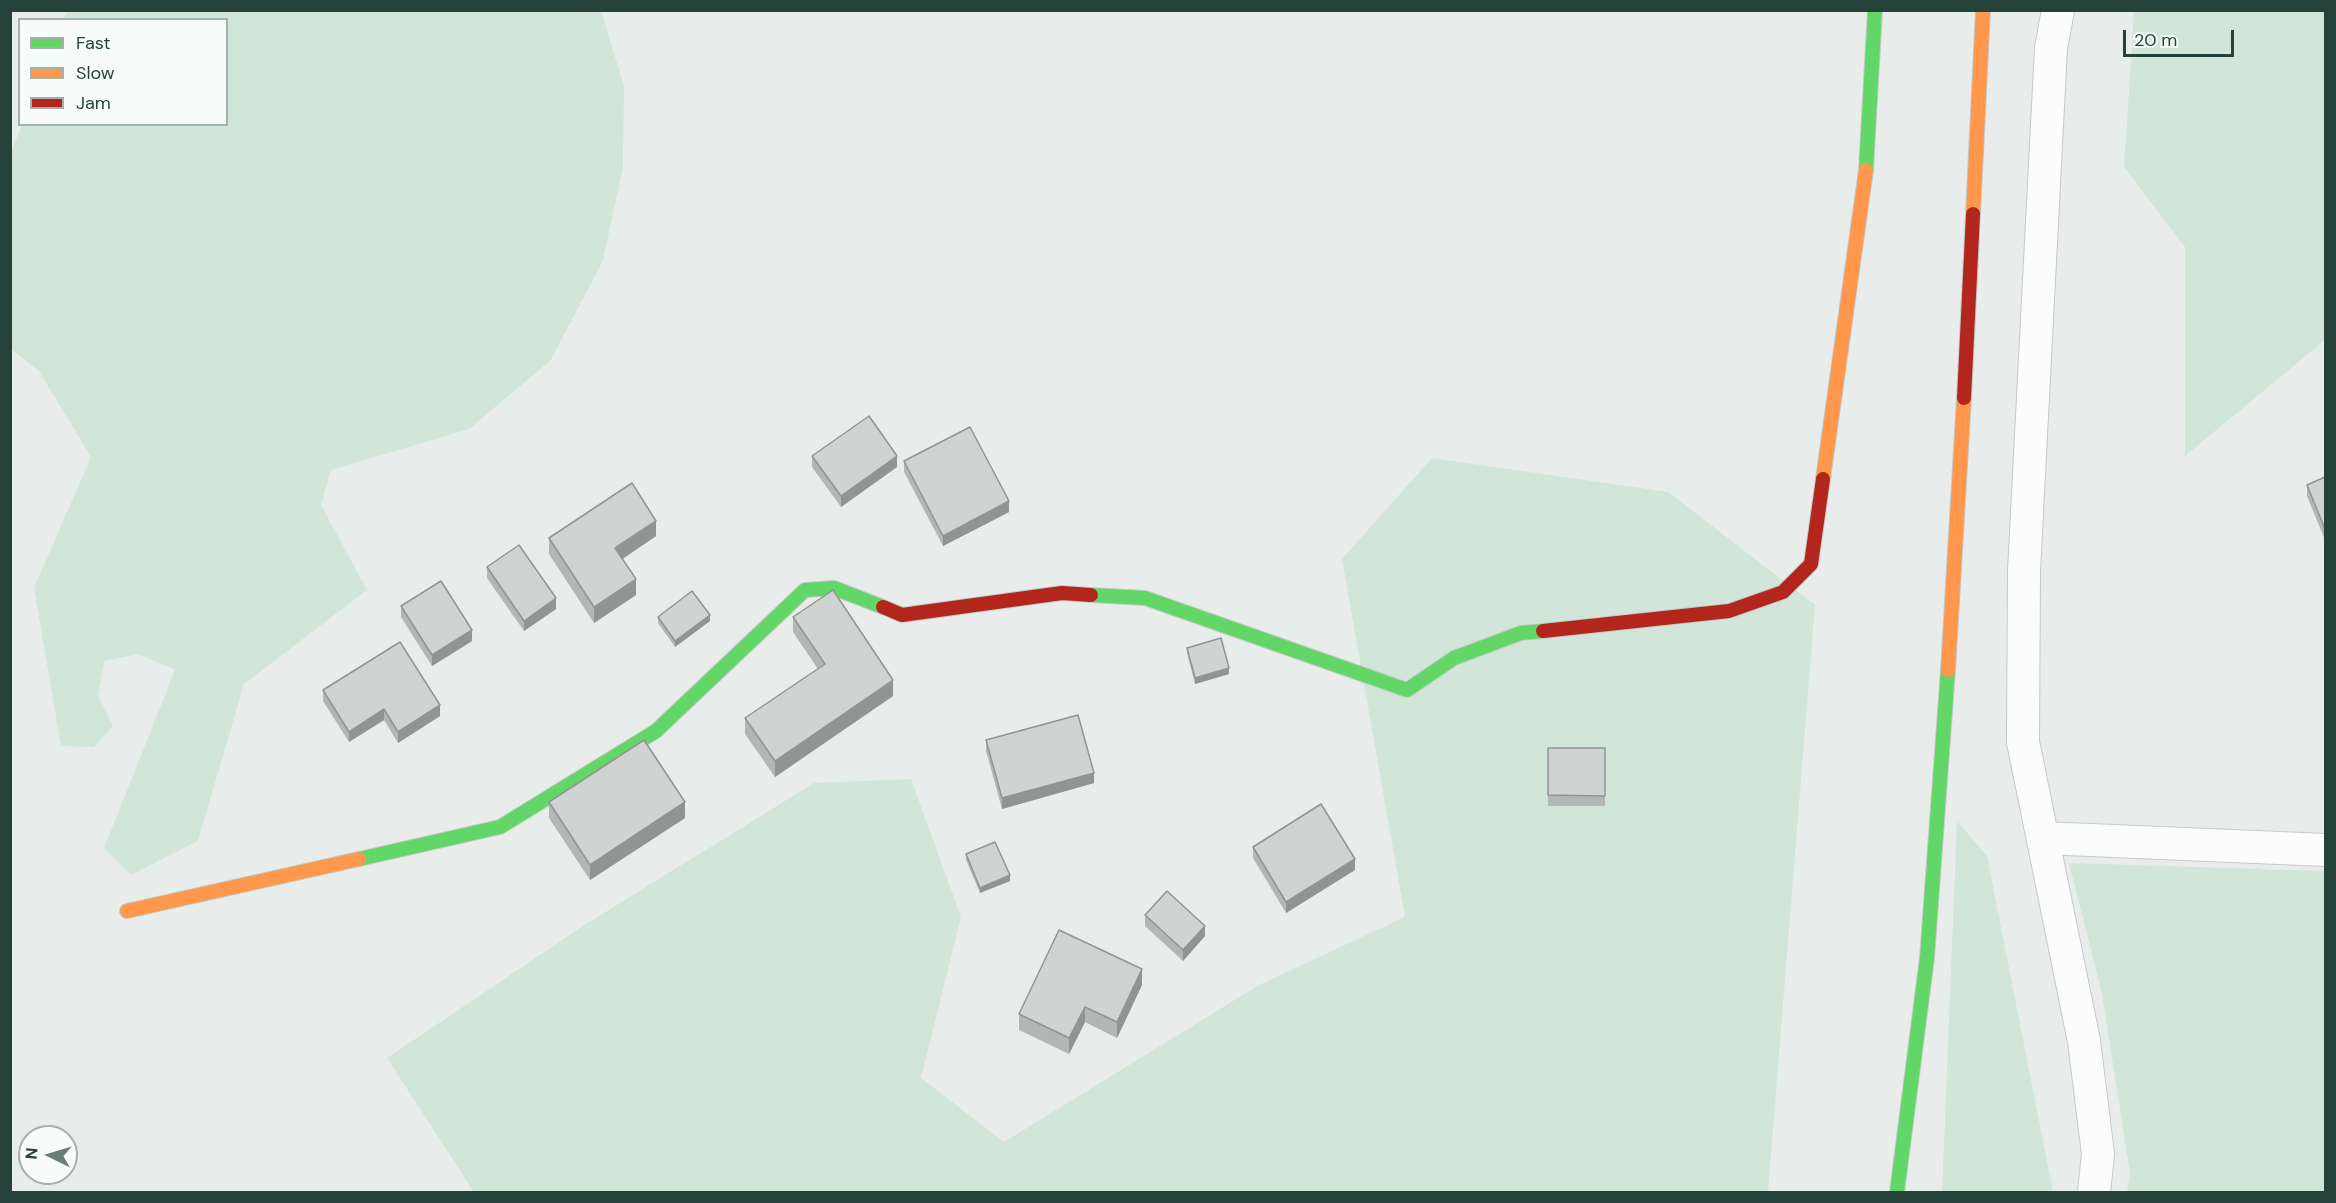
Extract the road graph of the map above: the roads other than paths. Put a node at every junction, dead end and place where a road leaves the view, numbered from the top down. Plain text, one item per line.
1 (1875, 10) edge
2 (1983, 10) edge
3 (2058, 10) edge
4 (2043, 838) junction
5 (2325, 850) edge
6 (127, 911) dead end
7 (1897, 1192) edge
8 (2094, 1192) edge

1 - 6 street
2 - 7 street
3 - 4 street
4 - 5 street
4 - 8 street

